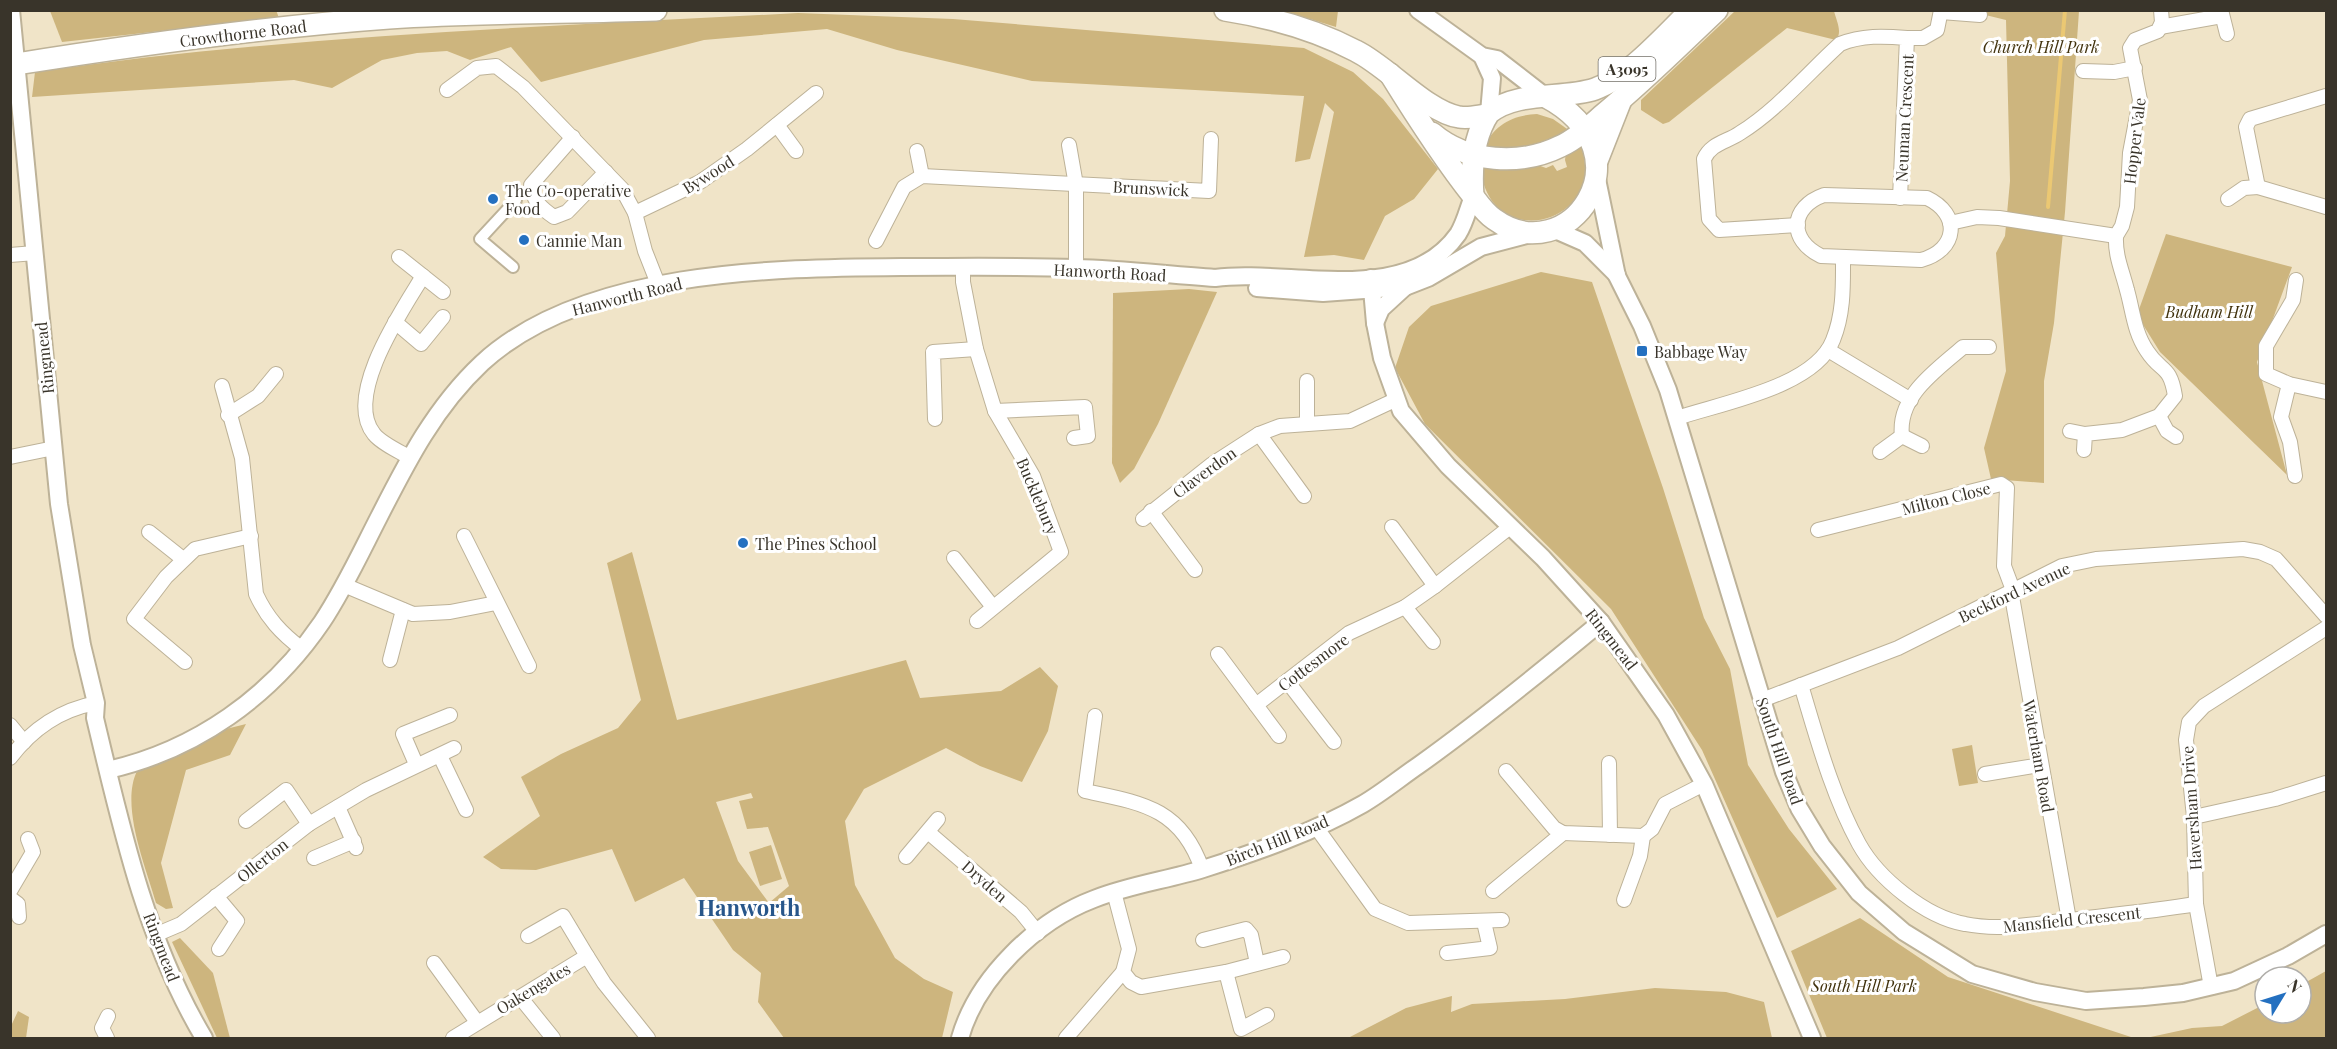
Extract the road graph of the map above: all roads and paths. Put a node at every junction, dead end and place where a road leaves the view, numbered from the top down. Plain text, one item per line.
1 (656, 10) edge
2 (1225, 10) edge
3 (1418, 10) edge
4 (1691, 10) edge
5 (1717, 10) edge
6 (2160, 10) edge
7 (1941, 11) edge
8 (2222, 13) edge
9 (11, 14) edge
10 (1980, 15) dead end
11 (2160, 27) junction
12 (2227, 34) dead end
13 (1908, 38) junction
14 (1482, 56) junction
15 (14, 65) edge
16 (2135, 68) junction
17 (2082, 71) dead end
18 (1390, 74) junction
19 (447, 90) dead end
20 (816, 93) dead end
21 (2326, 96) edge
22 (1546, 97) junction
23 (1621, 100) junction
24 (1488, 114) junction
25 (1418, 120) junction
26 (777, 125) junction
27 (1584, 130) junction
28 (573, 137) junction
29 (1211, 139) dead end
30 (1070, 145) dead end
31 (796, 151) dead end
32 (917, 151) dead end
33 (1474, 155) junction
34 (1597, 170) junction
35 (606, 172) junction
36 (922, 176) junction
37 (1076, 185) junction
38 (2258, 187) junction
39 (1473, 196) junction
40 (1900, 198) junction
41 (2228, 199) dead end
42 (516, 200) dead end
43 (2326, 207) edge
44 (634, 213) junction
45 (1950, 223) junction
46 (1798, 225) junction
47 (1544, 231) junction
48 (2116, 236) junction
49 (876, 241) dead end
50 (35, 253) junction
51 (10, 255) edge
52 (399, 257) dead end
53 (1843, 257) junction
54 (513, 267) dead end
55 (963, 267) junction
56 (1076, 268) junction
57 (423, 276) junction
58 (1617, 276) junction
59 (2296, 280) dead end
60 (658, 284) junction
61 (1372, 284) junction
62 (1405, 287) junction
63 (443, 292) dead end
64 (443, 317) dead end
65 (395, 322) junction
66 (1375, 323) junction
67 (1989, 347) dead end
68 (976, 349) junction
69 (1828, 350) junction
70 (276, 374) dead end
71 (1307, 381) dead end
72 (2289, 384) junction
73 (222, 386) dead end
74 (2326, 392) edge
75 (1395, 400) junction
76 (1911, 400) junction
77 (995, 411) junction
78 (228, 415) junction
79 (2159, 416) junction
80 (1677, 418) junction
81 (935, 419) dead end
82 (1307, 423) junction
83 (2070, 431) dead end
84 (1259, 434) junction
85 (2085, 434) junction
86 (1902, 436) junction
87 (2176, 437) dead end
88 (1074, 438) dead end
89 (1922, 446) dead end
90 (54, 448) junction
91 (2084, 450) dead end
92 (1880, 452) dead end
93 (10, 457) edge
94 (408, 458) junction
95 (2295, 476) dead end
96 (1304, 496) dead end
97 (1392, 527) dead end
98 (1510, 527) junction
99 (1818, 530) dead end
100 (149, 532) dead end
101 (464, 536) dead end
102 (251, 537) junction
103 (954, 558) dead end
104 (183, 559) junction
105 (1195, 570) dead end
106 (344, 585) junction
107 (1435, 586) junction
108 (2012, 591) junction
109 (496, 603) junction
110 (1405, 607) junction
111 (993, 608) junction
112 (403, 610) junction
113 (2326, 616) edge
114 (977, 621) dead end
115 (1602, 622) junction
116 (2326, 628) edge
117 (1433, 642) dead end
118 (302, 649) junction
119 (1218, 654) dead end
120 (390, 660) dead end
121 (185, 662) dead end
122 (529, 666) dead end
123 (1287, 681) junction
124 (1801, 685) junction
125 (1762, 700) junction
126 (96, 703) junction
127 (1256, 705) junction
128 (450, 715) dead end
129 (1095, 716) dead end
130 (10, 725) edge
131 (1279, 736) dead end
132 (24, 742) junction
133 (1334, 742) dead end
134 (454, 748) dead end
135 (440, 756) junction
136 (10, 758) edge
137 (1609, 763) dead end
138 (416, 764) junction
139 (2040, 765) junction
140 (113, 769) junction
141 (1506, 771) dead end
142 (1985, 774) dead end
143 (2326, 783) edge
144 (1704, 784) junction
145 (1071, 789) dead end
146 (1085, 791) junction
147 (338, 807) junction
148 (466, 810) dead end
149 (2194, 817) junction
150 (938, 819) dead end
151 (246, 821) dead end
152 (309, 824) junction
153 (1316, 827) junction
154 (928, 832) junction
155 (1563, 833) junction
156 (1610, 835) junction
157 (1643, 836) junction
158 (28, 839) dead end
159 (906, 857) dead end
160 (314, 858) dead end
161 (1202, 869) junction
162 (10, 891) edge
163 (1493, 891) dead end
164 (1114, 892) junction
165 (216, 896) junction
166 (10, 898) edge
167 (1624, 900) dead end
168 (2196, 904) junction
169 (19, 917) dead end
170 (1502, 920) dead end
171 (2069, 920) junction
172 (1484, 922) junction
173 (1038, 933) junction
174 (2326, 934) edge
175 (155, 935) junction
176 (528, 936) dead end
177 (1203, 940) dead end
178 (219, 949) dead end
179 (1448, 953) dead end
180 (587, 956) junction
181 (1283, 957) dead end
182 (434, 963) dead end
183 (1257, 963) junction
184 (1123, 972) junction
185 (1226, 972) junction
186 (2211, 987) junction
187 (519, 997) junction
188 (1267, 1015) dead end
189 (108, 1016) dead end
190 (477, 1022) junction
191 (107, 1038) edge
192 (204, 1038) edge
193 (453, 1038) edge
194 (553, 1038) edge
195 (648, 1038) edge
196 (960, 1038) edge
197 (1066, 1038) edge
198 (1812, 1038) edge

1 - 15 main road, Crowthorne Road
2 - 18 main road, A3095
3 - 14 street
4 - 22 main road, A3095
5 - 23 main road, A3095
6 - 11 street
7 - 10 street, Neuman Crescent
7 - 13 street, Neuman Crescent
8 - 11 street, Hopper Vale
8 - 12 street
9 - 15 street, Ringmead
11 - 16 street, Hopper Vale
13 - 40 street, Neuman Crescent
13 - 46 street, Neuman Crescent
14 - 22 street
14 - 24 street
15 - 50 street, Ringmead
16 - 17 street
16 - 48 street, Hopper Vale
18 - 24 main road, A3095
18 - 25 main road, A3095
19 - 28 street
20 - 26 street, Bywood
21 - 38 street
22 - 24 main road
22 - 27 main road
23 - 27 main road, A3095
23 - 34 main road, A3095
24 - 33 main road
25 - 33 main road, A3095
25 - 39 main road, A3095
26 - 31 street
26 - 44 street, Bywood
27 - 33 main road, A3095
27 - 34 main road
28 - 35 street
28 - 35 street
29 - 37 street, Brunswick
30 - 37 street
32 - 36 street
33 - 39 main road
34 - 47 main road
34 - 58 street, South Hill Road
35 - 44 street
36 - 37 street, Brunswick
36 - 49 street
37 - 56 street
38 - 41 street
38 - 43 street
39 - 47 main road
39 - 61 street, Hanworth Road
40 - 45 street
40 - 46 street
42 - 54 street
44 - 60 street
45 - 48 street
45 - 53 street
46 - 53 street
47 - 58 street
47 - 62 street, Hanworth Road
48 - 79 street
50 - 51 street
50 - 90 street, Ringmead
52 - 57 street
53 - 69 street
55 - 56 street, Hanworth Road
55 - 60 street, Hanworth Road
55 - 68 street, Bucklebury
56 - 61 street, Hanworth Road
57 - 63 street
57 - 65 street
58 - 80 street, South Hill Road
59 - 72 street
60 - 94 street, Hanworth Road
61 - 62 street, Hanworth Road
61 - 66 street, Ringmead
62 - 66 street
64 - 65 street
65 - 94 street
66 - 75 street, Ringmead
67 - 76 street
68 - 77 street, Bucklebury
68 - 81 street
69 - 76 street
69 - 80 street
70 - 78 street
71 - 82 street
72 - 74 street
72 - 95 street
73 - 78 street
75 - 82 street, Claverdon
75 - 98 street, Ringmead
76 - 86 street
77 - 88 street
77 - 111 street, Bucklebury
78 - 102 street
79 - 85 street
79 - 87 street
80 - 125 street, South Hill Road
82 - 84 street, Claverdon
83 - 85 street
84 - 96 street
84 - 105 street, Claverdon
85 - 91 street
86 - 89 street
86 - 92 street
90 - 93 street
90 - 126 street, Ringmead
94 - 106 street, Hanworth Road
97 - 107 street
98 - 107 street, Cottesmore
98 - 115 street, Ringmead
99 - 108 street, Milton Close
100 - 104 street
101 - 109 street
102 - 104 street
102 - 118 street
103 - 111 street
104 - 121 street
106 - 112 street
106 - 118 street, Hanworth Road
107 - 110 street, Cottesmore
108 - 113 street, Beckford Avenue
108 - 124 street, Beckford Avenue
108 - 139 street, Waterham Road
109 - 112 street
109 - 122 street
110 - 117 street
110 - 123 street, Cottesmore
111 - 114 street, Bucklebury
112 - 120 street
115 - 144 street, Ringmead
115 - 153 street, Birch Hill Road
116 - 149 street, Haversham Drive
118 - 140 street, Hanworth Road
119 - 127 street
123 - 127 street, Cottesmore
123 - 133 street
124 - 125 street, Beckford Avenue
124 - 171 street, Mansfield Crescent
125 - 186 street, South Hill Road
126 - 132 street
126 - 140 street, Ringmead
127 - 131 street
128 - 138 street
129 - 146 street
130 - 132 street
132 - 136 street
134 - 135 street, Ollerton
135 - 138 street, Ollerton
135 - 148 street
137 - 156 street
138 - 147 street, Ollerton
139 - 142 street
139 - 171 street, Waterham Road
140 - 175 street, Ringmead
141 - 155 street
143 - 149 street
144 - 157 street
144 - 198 street, Ringmead
145 - 146 street
146 - 161 street
147 - 152 street, Ollerton
147 - 160 street, Ollerton
149 - 168 street, Haversham Drive
150 - 154 street
151 - 152 street
152 - 165 street, Ollerton
153 - 161 street, Birch Hill Road
153 - 172 street
154 - 159 street
154 - 173 street, Dryden
155 - 156 street
155 - 163 street
156 - 157 street
157 - 167 street
158 - 162 street
161 - 164 street, Birch Hill Road
164 - 173 street, Birch Hill Road
164 - 184 street
165 - 175 street, Ollerton
165 - 178 street
166 - 169 street
168 - 171 street, Mansfield Crescent
168 - 186 street, Haversham Drive
170 - 172 street
172 - 179 street
173 - 196 street, Birch Hill Road
174 - 186 street, South Hill Road
175 - 192 street, Ringmead
176 - 180 street
177 - 183 street
180 - 187 street, Oakengates
180 - 195 street, Oakengates
181 - 183 street
182 - 190 street
183 - 185 street
184 - 185 street
184 - 197 street
185 - 188 street
187 - 190 street, Oakengates
187 - 194 street
189 - 191 street
190 - 193 street, Oakengates

